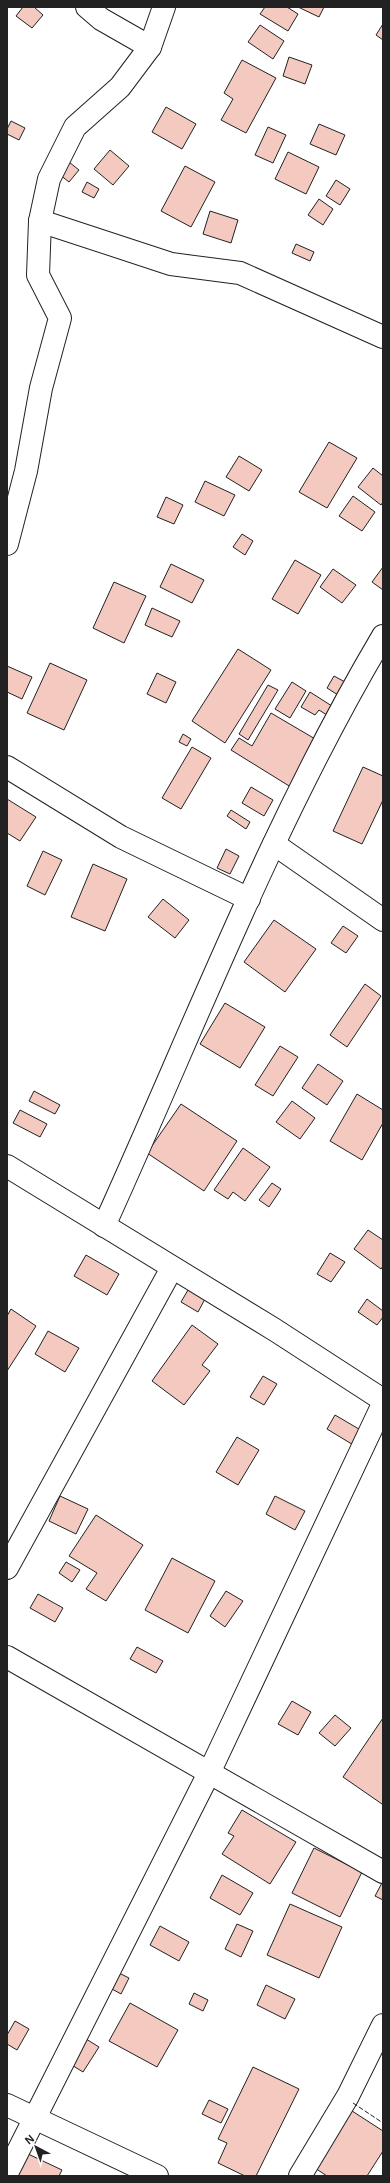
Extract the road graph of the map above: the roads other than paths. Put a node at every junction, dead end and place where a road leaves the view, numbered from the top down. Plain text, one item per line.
1 (87, 7) edge
2 (164, 7) edge
3 (150, 47) junction
4 (40, 221) junction
5 (383, 337) edge
6 (7, 544) edge
7 (383, 636) edge
8 (7, 767) edge
9 (274, 844) junction
10 (249, 899) junction
11 (383, 920) edge
12 (7, 1166) edge
13 (104, 1226) junction
14 (172, 1268) junction
15 (383, 1400) edge
16 (383, 1404) edge
17 (7, 1568) edge
18 (7, 1657) edge
19 (209, 1773) junction
20 (383, 1872) edge
21 (383, 2025) edge
22 (7, 2105) edge
23 (35, 2117) junction
24 (7, 2173) edge
25 (157, 2176) edge
26 (300, 2176) edge

1 - 3 street
2 - 3 street
3 - 4 street
4 - 5 street
4 - 6 street
7 - 9 street
8 - 10 street
9 - 10 street
9 - 11 street
10 - 13 street
12 - 13 street
13 - 14 street
14 - 15 street
14 - 17 street
16 - 19 street
18 - 19 street
19 - 20 street
19 - 23 street
21 - 26 street
22 - 23 street
23 - 24 street
23 - 25 street

